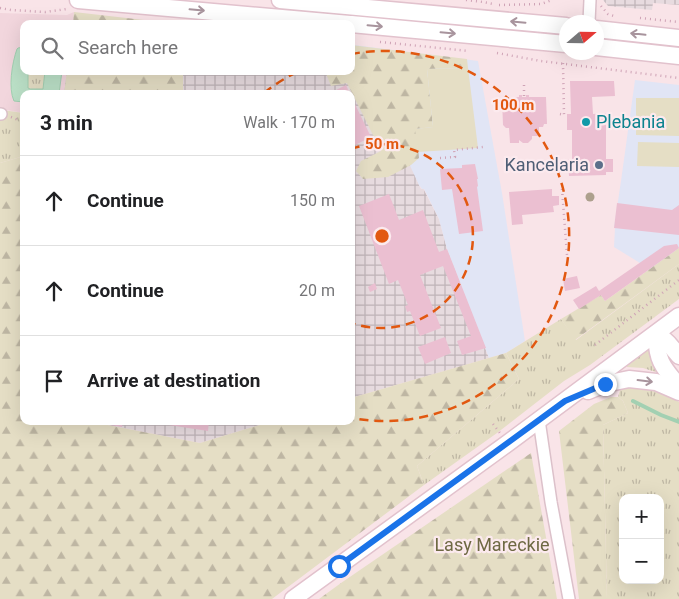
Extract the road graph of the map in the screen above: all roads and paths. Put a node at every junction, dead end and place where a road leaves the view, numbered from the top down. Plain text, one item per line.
1 (280, 0) edge
2 (466, 0) edge
3 (552, 0) edge
4 (594, 1) edge
5 (74, 4) edge
6 (0, 8) edge
7 (590, 15) edge
8 (614, 16) dead end
9 (634, 18) dead end
10 (295, 20) edge
11 (679, 22) edge
12 (355, 24) edge
13 (559, 25) edge
14 (604, 30) edge
15 (679, 38) edge
16 (371, 41) dead end
17 (559, 43) edge
18 (604, 48) edge
19 (472, 51) dead end
20 (492, 52) dead end
21 (679, 56) edge
22 (563, 63) junction
23 (679, 78) edge
24 (524, 85) dead end
25 (524, 97) dead end
26 (560, 114) dead end
27 (483, 147) dead end
28 (440, 158) dead end
29 (562, 189) dead end
30 (567, 255) dead end
31 (679, 280) edge
32 (679, 316) edge
33 (656, 333) junction
34 (595, 346) dead end
35 (679, 356) edge
36 (679, 386) edge
37 (679, 392) edge
38 (565, 401) junction
39 (539, 420) junction
40 (493, 424) dead end
41 (500, 433) dead end
42 (293, 599) edge
43 (569, 599) edge

13 -> 1 main road
2 - 3 path
4 - 7 street
4 - 8 path
5 - 6 path
5 -> 10 main road
9 - 11 path
12 -> 17 main road
15 -> 14 main road
16 - 19 path
18 - 21 main road
20 - 22 path
22 - 23 path
22 - 26 path
24 - 25 path
27 - 28 path
29 - 30 path
31 - 34 path
32 - 33 main road
33 - 35 main road
33 - 36 main road
33 - 38 main road
38 -> 37 main road
38 - 39 main road
39 - 42 main road
39 - 43 street
40 - 41 path

